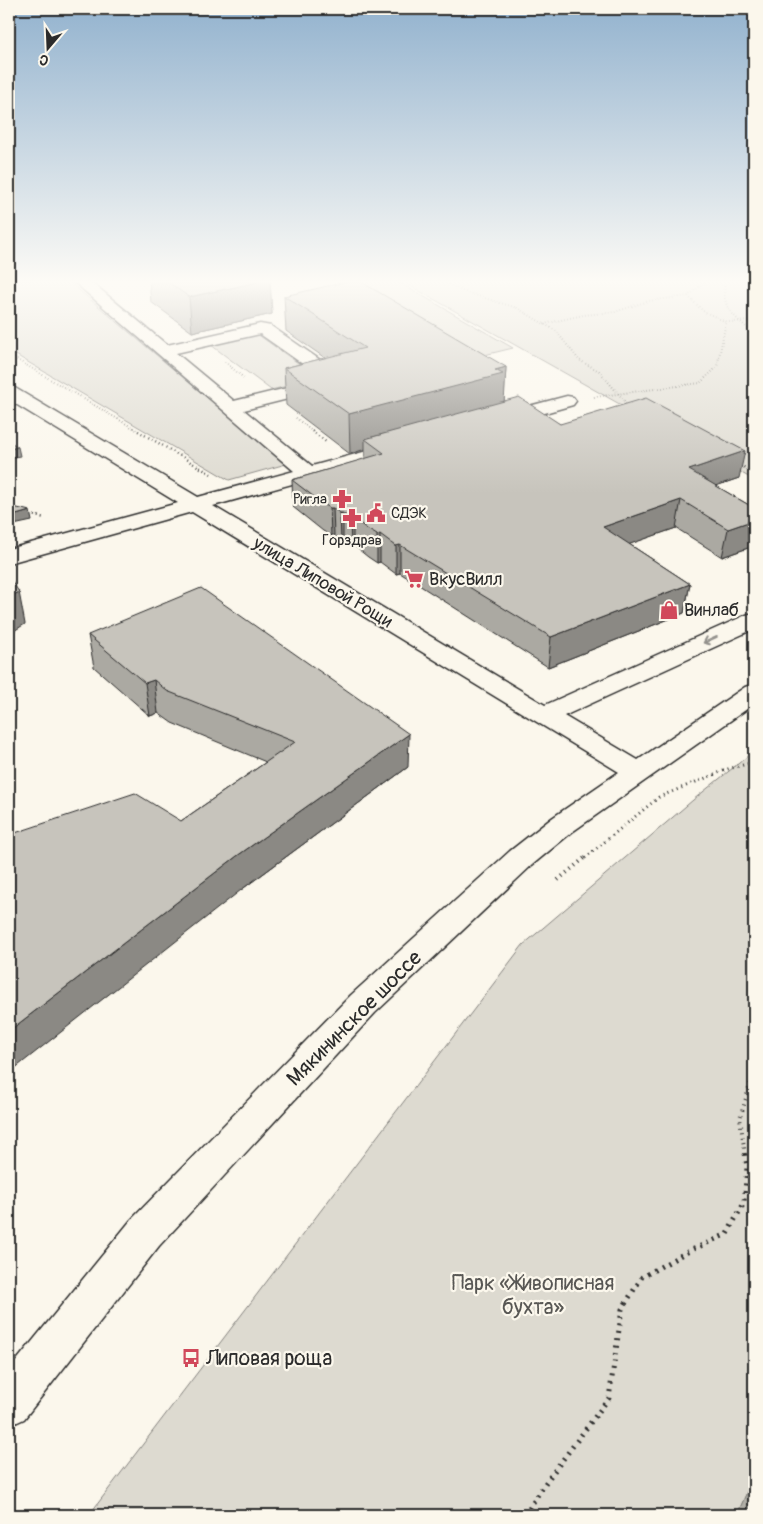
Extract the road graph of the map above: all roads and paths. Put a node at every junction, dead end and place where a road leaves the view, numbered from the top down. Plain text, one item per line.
1 (162, 351) edge
2 (211, 351) edge
3 (296, 351) edge
4 (573, 351) edge
5 (720, 351) edge
6 (9, 355) edge
7 (9, 392) edge
8 (618, 394) junction
9 (270, 398) junction
10 (567, 402) joint
11 (230, 408) junction
12 (634, 408) edge
13 (482, 425) edge
14 (417, 443) edge
15 (333, 446) dead end
16 (738, 464) edge
17 (308, 473) junction
18 (754, 473) edge
19 (217, 478) dead end
20 (195, 504) junction
21 (25, 514) edge
22 (50, 520) dead end
23 (9, 556) edge
24 (754, 620) edge
25 (754, 692) edge
26 (544, 715) junction
27 (754, 762) edge
28 (638, 772) junction
29 (558, 880) dead end
30 (754, 1079) edge
31 (9, 1404) edge
32 (525, 1515) edge

1 - 11 street
2 - 9 path
3 - 9 street
4 - 8 path
5 - 8 path
6 - 19 path
7 - 20 street, улица Липовой Рощи
8 - 10 path
8 - 12 path
9 - 11 street
9 - 15 path
10 - 13 street
11 - 17 street
14 - 17 street
16 - 18 path
17 - 20 street
20 - 23 street
20 - 26 street, улица Липовой Рощи
21 - 22 path
24 -> 26 street
25 - 28 street, Мякининское шоссе
26 - 28 street, улица Липовой Рощи
27 - 29 path
28 - 31 street, Мякининское шоссе
30 - 32 path

